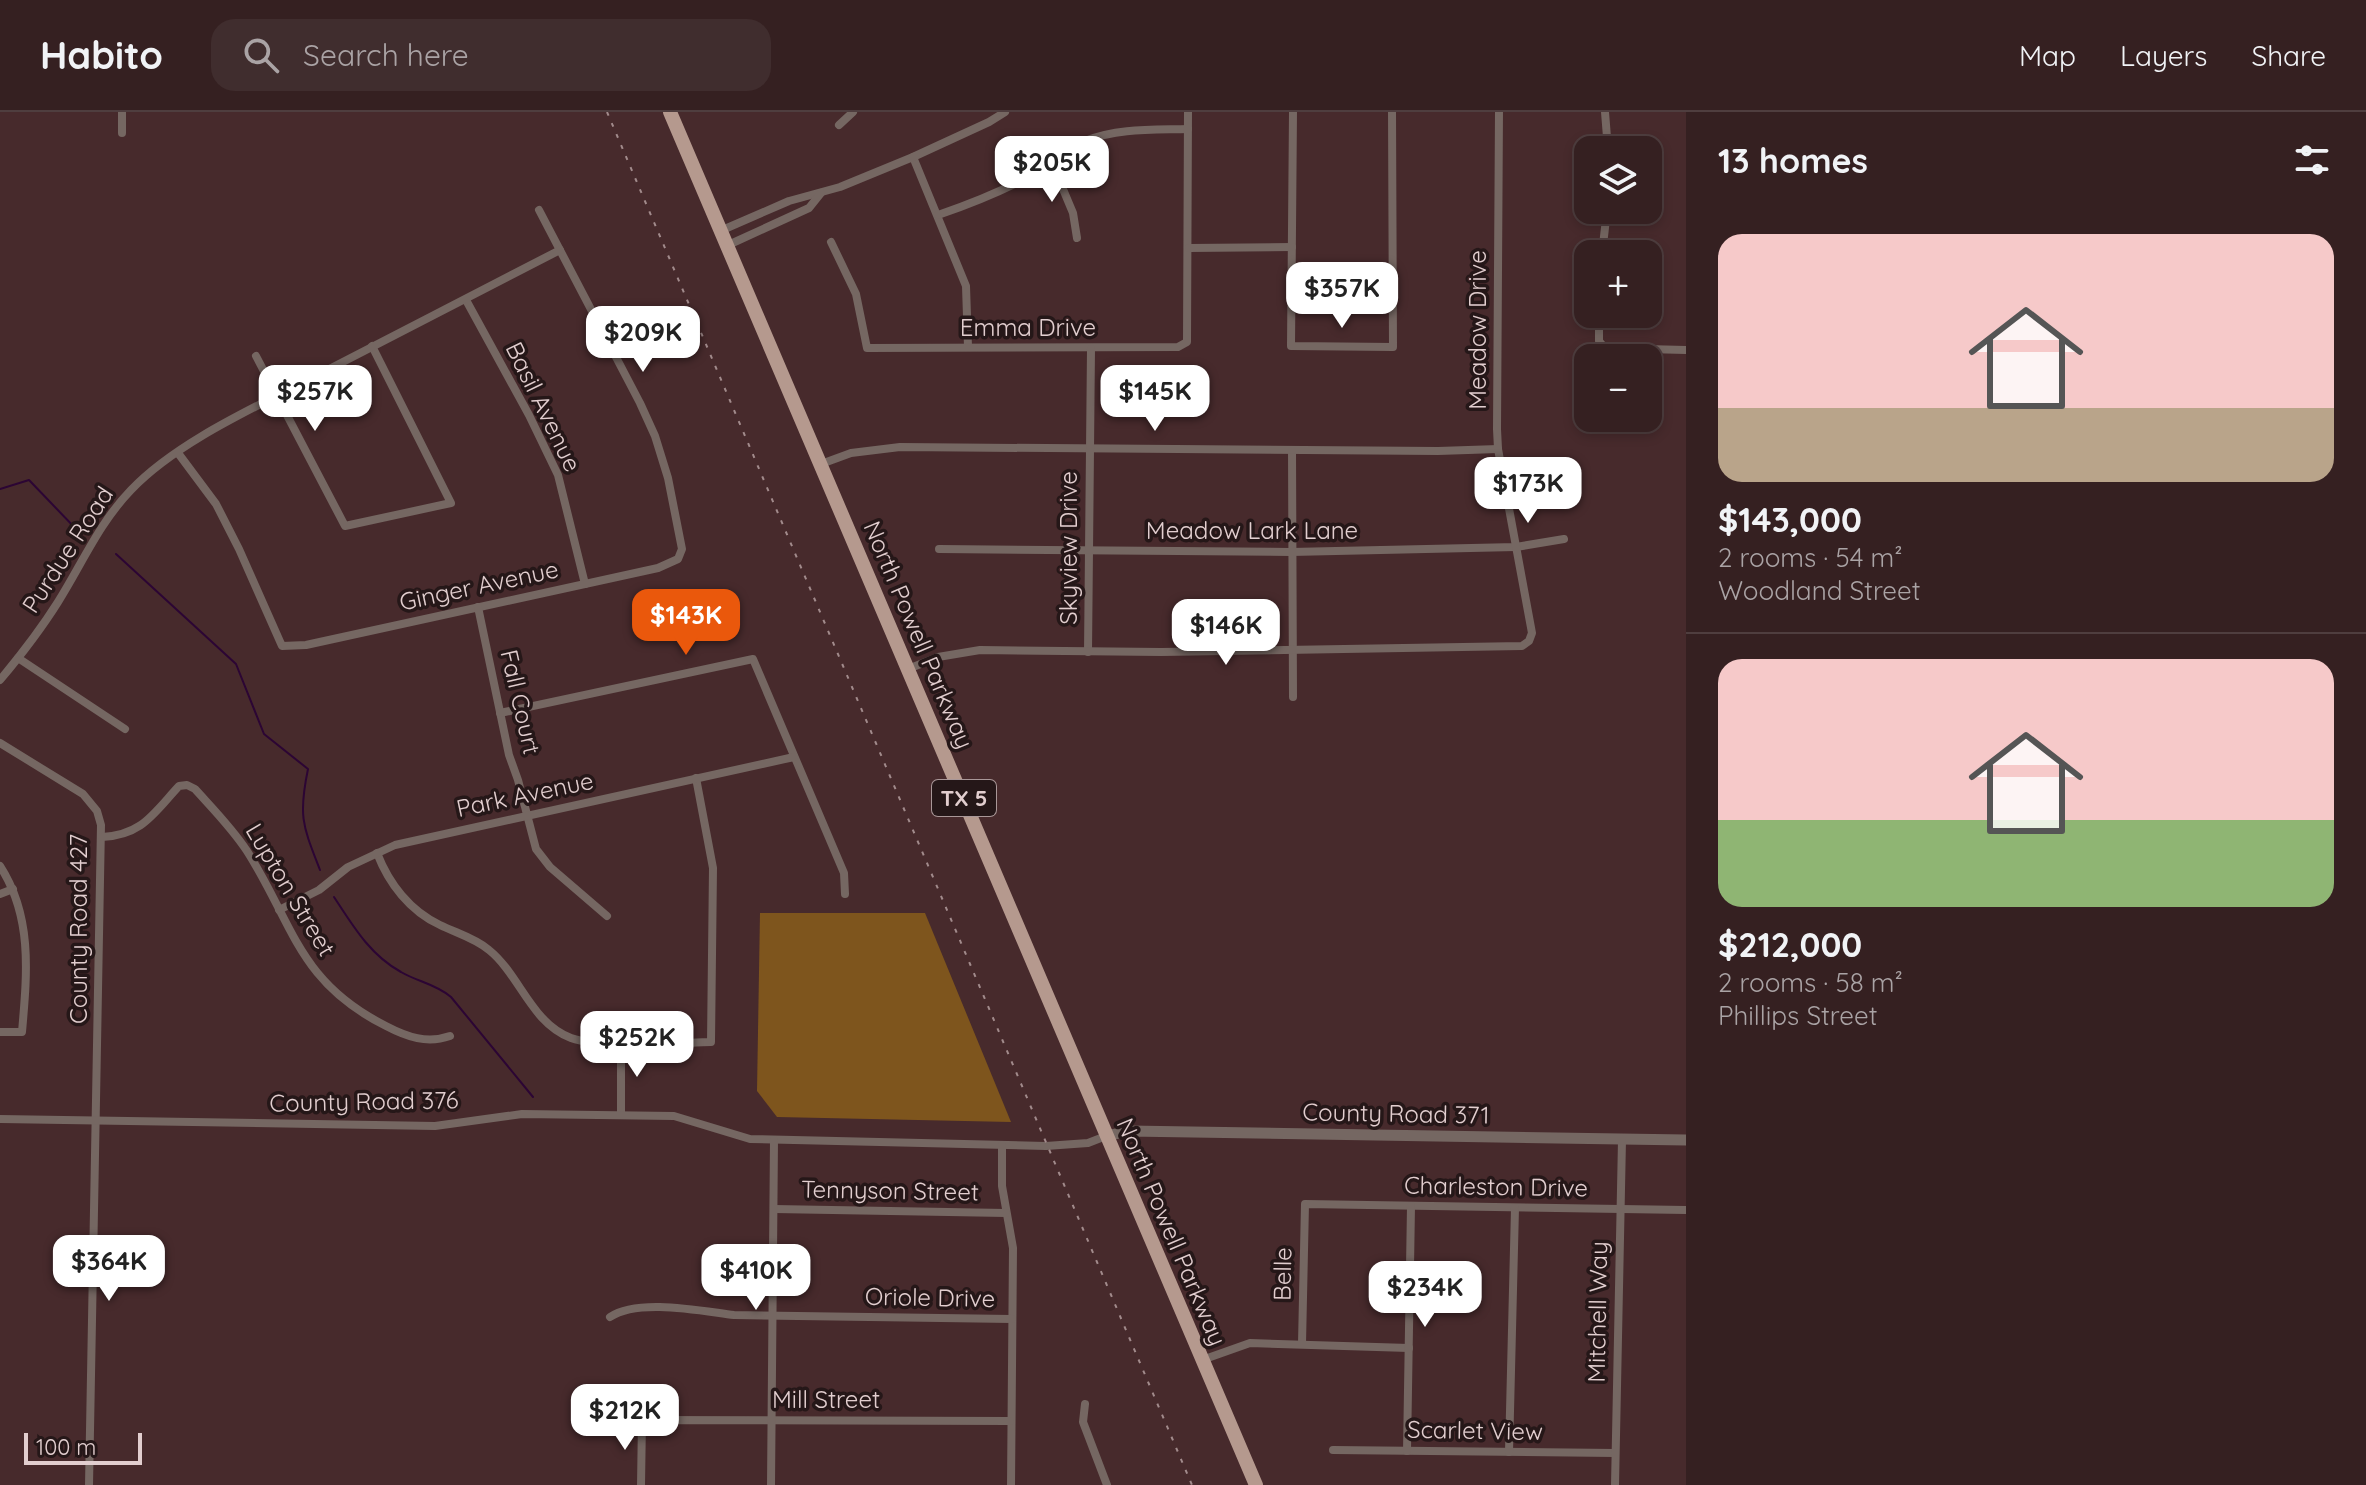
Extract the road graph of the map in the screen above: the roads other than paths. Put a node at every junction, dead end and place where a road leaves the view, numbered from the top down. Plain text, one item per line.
1 (122, 112) edge
2 (670, 112) edge
3 (853, 112) edge
4 (1005, 112) edge
5 (1188, 112) edge
6 (1293, 112) edge
7 (1392, 112) edge
8 (1499, 112) edge
9 (1605, 112) edge
10 (839, 125) dead end
11 (1188, 129) junction
12 (122, 133) dead end
13 (1607, 136) edge
14 (913, 157) junction
15 (1052, 163) junction
16 (821, 193) junction
17 (539, 210) dead end
18 (938, 215) junction
19 (720, 231) junction
20 (1077, 238) dead end
21 (831, 242) dead end
22 (726, 246) junction
23 (1292, 247) junction
24 (1189, 248) junction
25 (560, 250) junction
26 (466, 300) junction
27 (1600, 328) edge
28 (372, 346) junction
29 (968, 347) junction
30 (1091, 349) junction
31 (1686, 350) edge
32 (256, 356) dead end
33 (277, 395) junction
34 (1089, 448) junction
35 (1498, 449) junction
36 (1292, 450) junction
37 (178, 453) junction
38 (821, 464) junction
39 (1564, 539) dead end
40 (1516, 547) junction
41 (939, 549) dead end
42 (1090, 550) junction
43 (1291, 552) junction
44 (585, 584) junction
45 (478, 607) junction
46 (1293, 650) junction
47 (1088, 652) junction
48 (18, 658) junction
49 (908, 669) junction
50 (0, 680) edge
51 (1293, 697) dead end
52 (500, 713) junction
53 (125, 729) dead end
54 (0, 743) edge
55 (794, 757) junction
56 (696, 778) junction
57 (527, 815) junction
58 (102, 837) junction
59 (377, 853) junction
60 (0, 866) edge
61 (13, 889) junction
62 (0, 894) edge
63 (845, 894) dead end
64 (279, 910) junction
65 (607, 916) dead end
66 (0, 1032) edge
67 (450, 1036) dead end
68 (621, 1043) junction
69 (621, 1115) junction
70 (0, 1119) edge
71 (97, 1120) junction
72 (1106, 1136) junction
73 (774, 1140) junction
74 (1622, 1140) junction
75 (1686, 1140) edge
76 (1002, 1145) junction
77 (1305, 1204) joint
78 (1411, 1206) junction
79 (1515, 1208) junction
80 (774, 1209) junction
81 (1621, 1210) junction
82 (1686, 1210) edge
83 (1006, 1213) junction
84 (772, 1315) junction
85 (610, 1317) dead end
86 (1012, 1319) junction
87 (1302, 1344) junction
88 (1409, 1348) junction
89 (1202, 1361) junction
90 (1085, 1404) dead end
91 (771, 1419) junction
92 (1010, 1421) junction
93 (1333, 1450) dead end
94 (1407, 1451) junction
95 (1509, 1452) junction
96 (1615, 1453) junction
97 (89, 1485) edge
98 (641, 1485) edge
99 (771, 1485) edge
100 (1011, 1485) edge
101 (1107, 1485) edge
102 (1256, 1485) edge
103 (1615, 1485) edge

1 - 12 street
2 - 19 main road, North Powell Parkway / TX 5
3 - 10 street
4 - 14 street
5 - 11 street
6 - 23 street
7 - 23 street
8 - 35 street, Meadow Drive
9 - 13 street
11 - 15 street
11 - 24 street
14 - 16 street
14 - 18 street
15 - 18 street
15 - 20 street
16 - 19 street
16 - 22 street
17 - 25 street
18 - 29 street
19 - 22 main road, North Powell Parkway / TX 5
21 - 29 street, Emma Drive
22 - 38 main road, North Powell Parkway / TX 5
23 - 24 street
24 - 30 street, Emma Drive
25 - 26 street, Purdue Road
25 - 44 street, Ginger Avenue
26 - 28 street, Purdue Road
26 - 44 street, Basil Avenue
27 - 31 street
28 - 33 street, Purdue Road
28 - 33 street
29 - 30 street, Emma Drive
30 - 34 street, Skyview Drive
32 - 33 street
33 - 37 street, Purdue Road
34 - 36 street
34 - 38 street
34 - 42 street, Skyview Drive
35 - 36 street
35 - 40 street, Meadow Drive
36 - 43 street
37 - 45 street, Ginger Avenue
37 - 48 street, Purdue Road
38 - 49 main road, North Powell Parkway / TX 5
39 - 40 street, Meadow Lark Lane
40 - 43 street, Meadow Lark Lane
40 - 46 street, Meadow Drive
41 - 42 street, Meadow Lark Lane
42 - 43 street, Meadow Lark Lane
42 - 47 street, Skyview Drive
43 - 46 street
44 - 45 street, Ginger Avenue
45 - 52 street, Fall Court
46 - 47 street
46 - 51 street
47 - 49 street
48 - 50 street, Purdue Road
48 - 53 street
49 - 72 main road, North Powell Parkway / TX 5
52 - 55 street
52 - 57 street, Fall Court
54 - 58 street, County Road 427
55 - 56 street, Park Avenue
55 - 63 street
56 - 57 street, Park Avenue
56 - 68 street
57 - 59 street, Park Avenue
57 - 65 street, Fall Court
58 - 64 street, Lupton Street
58 - 71 street, County Road 427
59 - 64 street, Park Avenue
59 - 68 street
60 - 61 street
61 - 62 street
61 - 66 street
64 - 67 street, Lupton Street
68 - 69 street
69 - 71 street, County Road 376
69 - 73 street, County Road 376
70 - 71 street, County Road 376
71 - 97 street, County Road 427
72 - 74 street, County Road 371
72 - 76 street, County Road 376
72 - 89 main road, North Powell Parkway / TX 5
73 - 76 street, County Road 376
73 - 80 street
74 - 75 street, County Road 371
74 - 81 street, Mitchell Way
76 - 83 street
77 - 78 street, Charleston Drive
77 - 87 street, Belle
78 - 79 street, Charleston Drive
78 - 88 street
79 - 81 street, Charleston Drive
79 - 95 street
80 - 83 street, Tennyson Street
80 - 84 street
81 - 82 street, Charleston Drive
81 - 96 street, Mitchell Way
83 - 86 street
84 - 85 street, Oriole Drive
84 - 86 street, Oriole Drive
84 - 91 street
86 - 92 street
87 - 88 street
87 - 89 street
88 - 94 street
89 - 102 main road, North Powell Parkway / TX 5
90 - 101 street
91 - 92 street, Mill Street
91 - 98 street, Mill Street
91 - 99 street
92 - 100 street
93 - 94 street, Scarlet View
94 - 95 street, Scarlet View
95 - 96 street, Scarlet View
96 - 103 street, Mitchell Way

